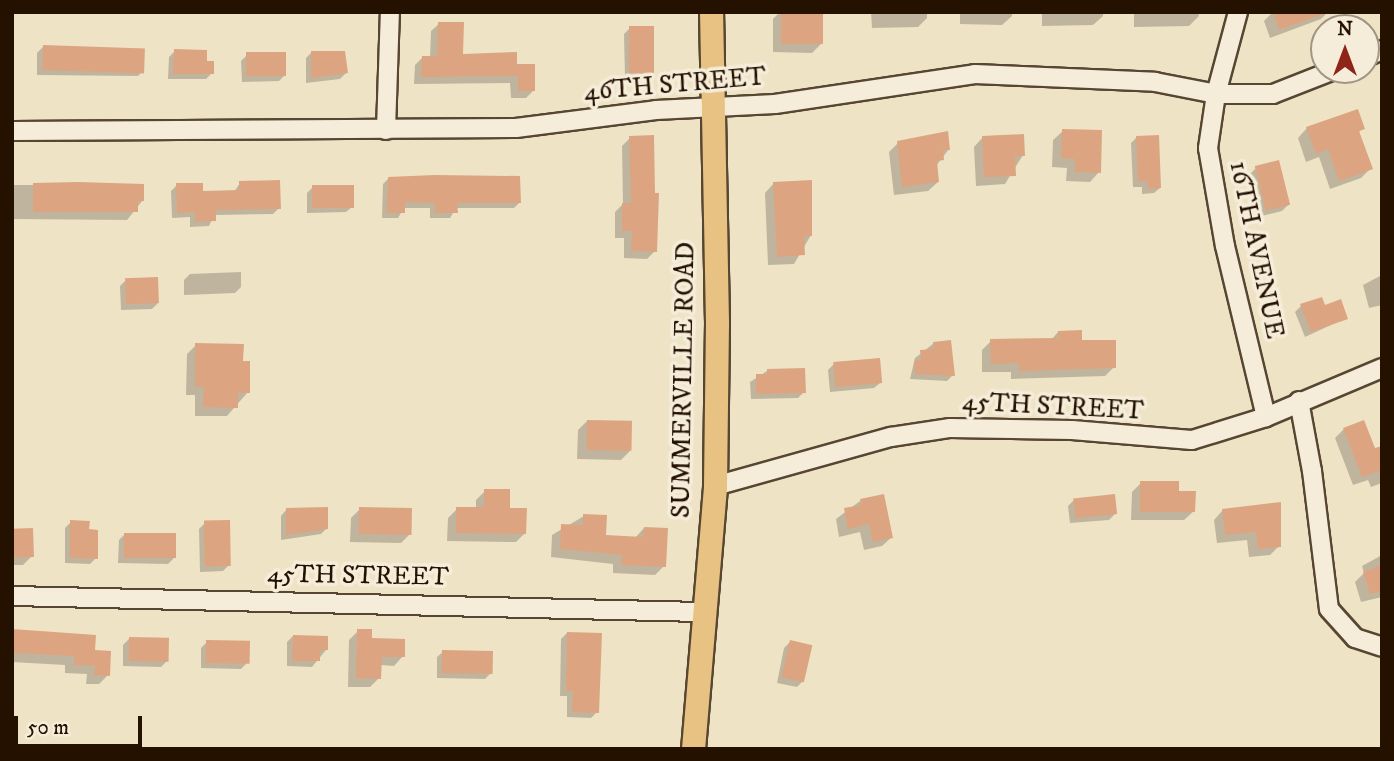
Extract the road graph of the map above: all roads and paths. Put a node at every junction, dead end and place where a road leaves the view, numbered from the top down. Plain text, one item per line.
1 (390, 12) edge
2 (710, 12) edge
3 (1238, 12) edge
4 (1310, 79) edge
5 (1216, 94) junction
6 (714, 105) junction
7 (386, 130) junction
8 (12, 131) edge
9 (1382, 368) edge
10 (1299, 401) junction
11 (1266, 417) junction
12 (715, 486) junction
13 (12, 596) edge
14 (703, 612) junction
15 (1382, 647) edge
16 (693, 749) edge

1 - 7 street
2 - 6 main road, SUMMERVILLE ROAD
3 - 5 street, 16TH AVENUE
4 - 5 street, 46TH STREET
5 - 6 street, 46TH STREET
5 - 11 street, 16TH AVENUE
6 - 7 street, 46TH STREET
6 - 12 main road, SUMMERVILLE ROAD
7 - 8 street, 46TH STREET
9 - 10 street, 45TH STREET
10 - 11 street, 45TH STREET
10 - 15 street
11 - 12 street, 45TH STREET
12 - 14 main road, SUMMERVILLE ROAD
13 - 14 street, 45TH STREET
14 - 16 main road, SUMMERVILLE ROAD

